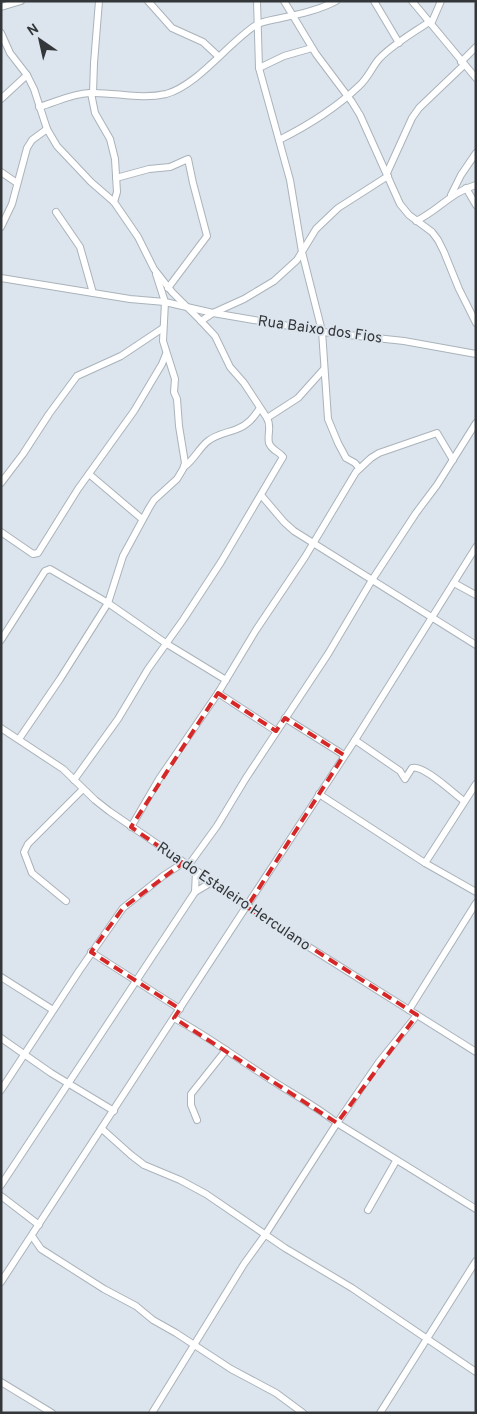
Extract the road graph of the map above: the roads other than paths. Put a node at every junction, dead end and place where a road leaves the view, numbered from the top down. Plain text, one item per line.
1 (21, 1) edge
2 (99, 1) edge
3 (148, 1) edge
4 (257, 1) edge
5 (284, 1) edge
6 (336, 1) edge
7 (374, 1) edge
8 (412, 1) edge
9 (441, 1) edge
10 (1, 7) edge
11 (293, 15) junction
12 (430, 23) junction
13 (258, 24) junction
14 (1, 34) edge
15 (399, 43) junction
16 (476, 47) edge
17 (312, 48) junction
18 (218, 56) junction
19 (463, 64) junction
20 (259, 68) junction
21 (27, 74) junction
22 (476, 78) edge
23 (92, 93) junction
24 (348, 96) junction
25 (1, 99) edge
26 (39, 107) junction
27 (47, 129) junction
28 (279, 140) junction
29 (476, 153) edge
30 (1, 172) edge
31 (387, 174) junction
32 (116, 178) junction
33 (17, 183) junction
34 (476, 186) edge
35 (466, 188) junction
36 (450, 198) junction
37 (114, 202) junction
38 (476, 205) edge
39 (56, 212) dead end
40 (416, 220) junction
41 (1, 227) edge
42 (302, 252) junction
43 (154, 269) junction
44 (1, 278) edge
45 (168, 288) junction
46 (94, 294) junction
47 (152, 301) junction
48 (166, 302) junction
49 (188, 308) junction
50 (165, 312) junction
51 (213, 313) junction
52 (202, 321) junction
53 (476, 323) edge
54 (163, 328) junction
55 (322, 331) junction
56 (166, 354) junction
57 (476, 354) edge
58 (324, 369) junction
59 (260, 408) junction
60 (267, 418) junction
61 (476, 423) edge
62 (453, 460) junction
63 (184, 467) junction
64 (359, 468) junction
65 (89, 474) junction
66 (1, 483) edge
67 (261, 495) junction
68 (142, 519) junction
69 (1, 532) edge
70 (313, 544) junction
71 (476, 547) edge
72 (372, 580) junction
73 (454, 583) junction
74 (476, 595) edge
75 (108, 603) junction
76 (431, 617) junction
77 (1, 640) edge
78 (167, 644) junction
79 (476, 645) edge
80 (226, 680) junction
81 (218, 693) junction
82 (285, 718) junction
83 (1, 728) edge
84 (276, 731) junction
85 (19, 739) junction
86 (355, 740) junction
87 (344, 755) junction
88 (74, 780) junction
89 (476, 784) edge
90 (83, 789) junction
91 (319, 794) junction
92 (464, 802) junction
93 (131, 827) junction
94 (424, 862) junction
95 (185, 865) junction
96 (196, 872) junction
97 (212, 882) junction
98 (195, 892) junction
99 (476, 892) edge
100 (66, 901) dead end
101 (476, 902) edge
102 (247, 907) junction
103 (91, 952) junction
104 (1, 977) edge
105 (135, 980) junction
106 (180, 1009) junction
107 (54, 1010) junction
108 (409, 1010) junction
109 (417, 1015) junction
110 (174, 1018) junction
111 (1, 1038) edge
112 (226, 1050) junction
113 (476, 1052) edge
114 (24, 1054) junction
115 (68, 1084) junction
116 (1, 1090) edge
117 (114, 1111) junction
118 (197, 1120) dead end
119 (337, 1123) junction
120 (102, 1129) junction
121 (396, 1161) junction
122 (1, 1185) edge
123 (1, 1196) edge
124 (476, 1209) edge
125 (368, 1210) dead end
126 (39, 1225) junction
127 (265, 1235) junction
128 (32, 1236) junction
129 (24, 1247) junction
130 (41, 1250) junction
131 (476, 1261) edge
132 (1, 1282) edge
133 (427, 1340) junction
134 (194, 1344) junction
135 (476, 1372) edge
136 (1, 1382) edge
137 (52, 1413) edge
138 (152, 1413) edge
139 (303, 1413) edge
140 (380, 1413) edge

1 - 10 street
2 - 23 street
3 - 18 street
4 - 13 street
5 - 11 street
6 - 11 street
7 - 15 street
8 - 12 street
9 - 12 street
11 - 13 street
11 - 17 street
12 - 15 street
12 - 19 street
13 - 18 street
13 - 20 street
14 - 21 street
15 - 24 street
16 - 19 street
17 - 20 street
17 - 24 street
18 - 23 street
19 - 22 street
19 - 31 street
20 - 28 street
21 - 25 street
21 - 26 street
23 - 26 street
23 - 32 street
24 - 28 street
24 - 31 street
26 - 27 street
27 - 33 street
27 - 37 street
28 - 42 street
29 - 36 street
30 - 33 street
31 - 40 street
31 - 42 street
32 - 37 street
32 - 45 street
33 - 41 street
34 - 35 street
35 - 36 street
35 - 38 street
36 - 40 street
37 - 43 street
39 - 46 street
40 - 53 street
42 - 51 street
42 - 55 street
43 - 45 street
43 - 48 street
44 - 46 street
45 - 49 street
46 - 47 street
47 - 48 street, Rua Baixo dos Fios
47 - 50 street
48 - 49 street, Rua Baixo dos Fios
48 - 50 street
49 - 51 street, Rua Baixo dos Fios
49 - 52 street
50 - 54 street
51 - 52 street
51 - 55 street, Rua Baixo dos Fios
52 - 59 street
54 - 56 street
54 - 66 street
55 - 57 street, Rua Baixo dos Fios
55 - 58 street
56 - 63 street
56 - 65 street
58 - 60 street
58 - 64 street
59 - 60 street
59 - 63 street
60 - 67 street
61 - 62 street
62 - 64 street
62 - 72 street
63 - 68 street
64 - 70 street
65 - 68 street
65 - 69 street
67 - 70 street
67 - 78 street
68 - 75 street
70 - 72 street
70 - 80 street
71 - 73 street
72 - 76 street
72 - 82 street
73 - 74 street
73 - 76 street
75 - 77 street
75 - 78 street
75 - 85 street
76 - 79 street
76 - 86 street
78 - 80 street
78 - 88 street
80 - 81 street
81 - 84 street
81 - 93 street
82 - 84 street
82 - 87 street
83 - 85 street, Rua do Estaleiro Herculano
84 - 95 street
85 - 88 street, Rua do Estaleiro Herculano
86 - 87 street
86 - 92 street
87 - 91 street
88 - 90 street, Rua do Estaleiro Herculano
89 - 92 street
90 - 93 street, Rua do Estaleiro Herculano
90 - 100 street
91 - 94 street
91 - 102 street
92 - 94 street
93 - 95 street, Rua do Estaleiro Herculano
94 - 99 street
95 - 96 street, Rua do Estaleiro Herculano
95 - 103 street
96 - 97 street, Rua do Estaleiro Herculano
96 - 98 street
97 - 98 street
97 - 102 street, Rua do Estaleiro Herculano
98 - 105 street
101 - 108 street
102 - 106 street
102 - 108 street, Rua do Estaleiro Herculano
103 - 105 street
103 - 107 street
104 - 107 street
105 - 106 street
105 - 115 street
106 - 110 street
107 - 114 street
108 - 109 street, Rua do Estaleiro Herculano
109 - 113 street, Rua do Estaleiro Herculano
109 - 119 street
110 - 112 street
110 - 117 street
111 - 114 street
112 - 118 street
112 - 119 street
114 - 115 street
114 - 116 street
115 - 117 street
115 - 122 street
117 - 120 street
119 - 121 street
119 - 127 street
120 - 126 street
120 - 127 street
121 - 124 street
121 - 125 street
123 - 126 street
126 - 128 street
127 - 133 street
127 - 134 street
128 - 129 street
128 - 130 street
129 - 130 street
129 - 132 street
130 - 134 street
131 - 133 street
133 - 135 street
133 - 140 street
134 - 138 street
134 - 139 street
136 - 137 street

